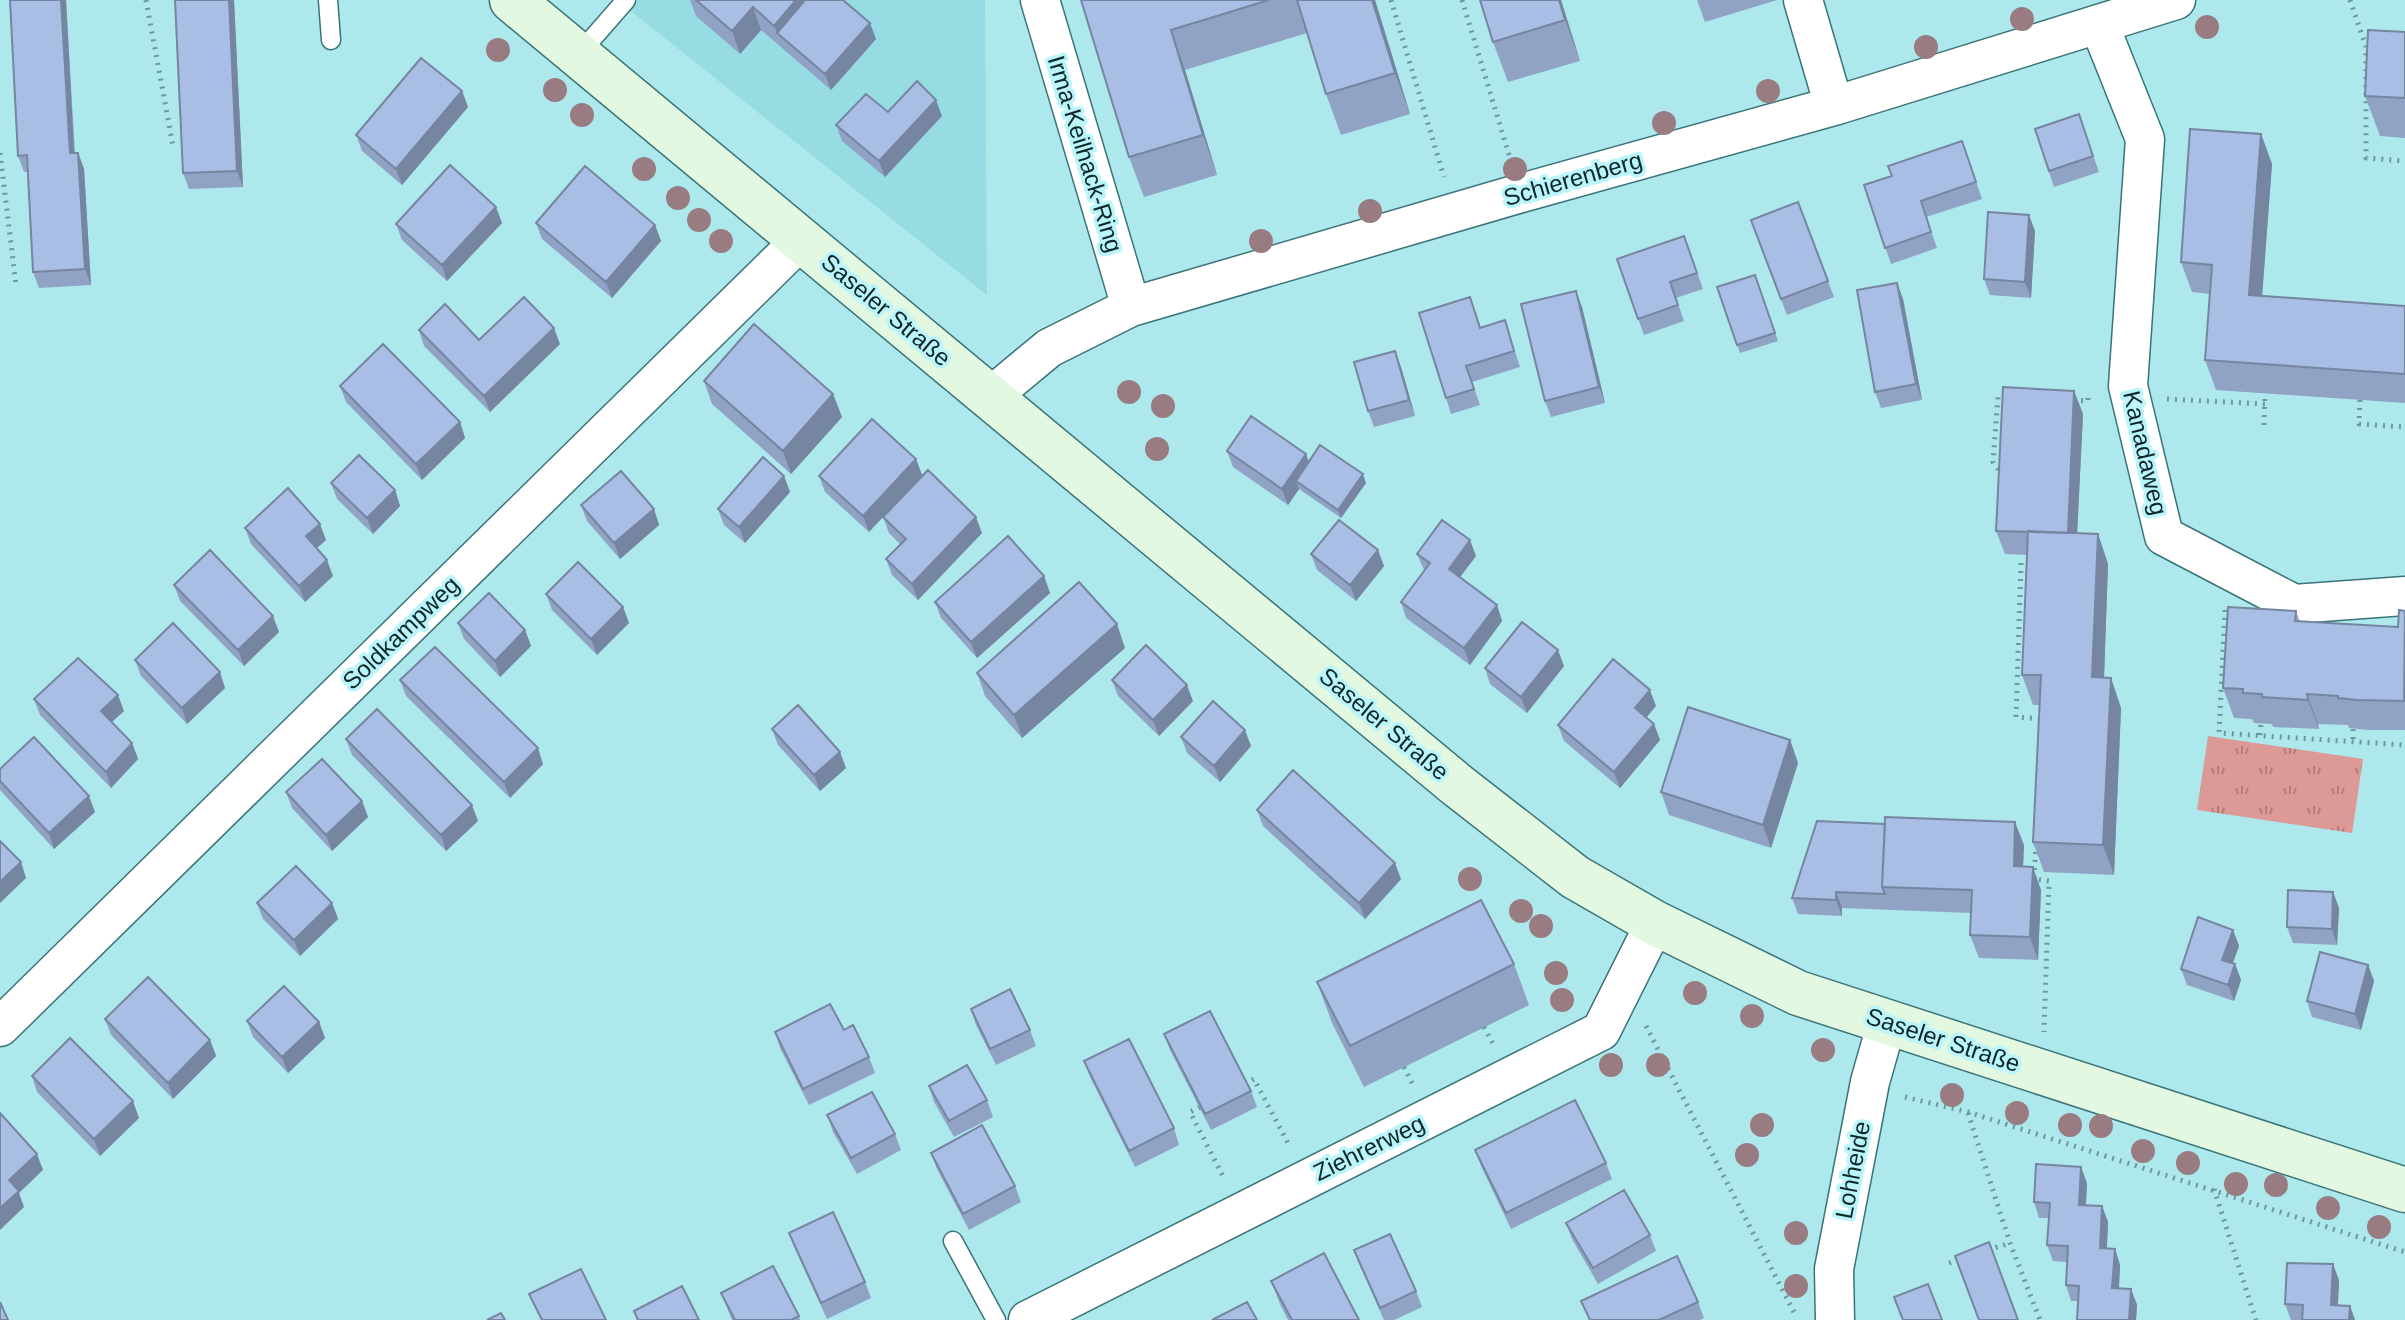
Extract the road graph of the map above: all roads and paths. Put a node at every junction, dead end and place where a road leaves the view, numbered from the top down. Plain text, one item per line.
1 (146, 0) edge
2 (328, 0) edge
3 (512, 0) edge
4 (626, 0) edge
5 (1040, 0) edge
6 (1391, 0) edge
7 (1462, 0) edge
8 (1803, 0) edge
9 (2176, 0) edge
10 (2350, 0) edge
11 (2099, 24) junction
12 (331, 40) dead end
13 (578, 55) junction
14 (1834, 106) junction
15 (173, 146) dead end
16 (0, 153) edge
17 (2405, 161) edge
18 (1521, 193) junction
19 (1455, 212) junction
20 (801, 240) junction
21 (16, 285) dead end
22 (1131, 307) junction
23 (2089, 388) dead end
24 (2265, 393) edge
25 (2130, 396) junction
26 (990, 397) junction
27 (2013, 398) edge
28 (2058, 400) edge
29 (2360, 400) edge
30 (2265, 404) junction
31 (2264, 425) dead end
32 (2405, 427) edge
33 (2008, 483) edge
34 (2021, 563) dead end
35 (2227, 569) junction
36 (2405, 596) edge
37 (2261, 723) edge
38 (2353, 729) edge
39 (2041, 733) edge
40 (2260, 735) junction
41 (2353, 742) junction
42 (2405, 745) edge
43 (2036, 835) edge
44 (1655, 923) junction
45 (1625, 984) junction
46 (1887, 1022) junction
47 (0, 1027) edge
48 (2043, 1073) junction
49 (1245, 1084) edge
50 (1869, 1089) junction
51 (1200, 1107) edge
52 (1968, 1112) junction
53 (1307, 1179) junction
54 (2214, 1189) junction
55 (2405, 1190) edge
56 (1242, 1212) junction
57 (953, 1241) dead end
58 (2010, 1243) junction
59 (2405, 1252) edge
60 (1979, 1253) edge
61 (1964, 1258) edge
62 (1949, 1263) dead end
63 (996, 1320) edge
64 (1028, 1320) edge
65 (1798, 1320) edge
66 (1835, 1320) edge
67 (2040, 1320) edge
68 (2256, 1320) edge

1 - 15 path
2 - 12 lane
3 - 13 street, Saseler Straße
4 - 13 lane
5 - 22 street, Irma-Keilhack-Ring
6 - 19 path
7 - 18 path
8 - 14 street
9 - 11 street, Schierenberg
10 - 17 path
11 - 14 street, Schierenberg
11 - 25 street, Kanadaweg
13 - 20 street, Saseler Straße
14 - 18 street, Schierenberg
16 - 21 path
18 - 19 street, Schierenberg
19 - 22 street, Schierenberg
20 - 26 street, Saseler Straße
20 - 47 street, Soldkampweg
22 - 26 street, Schierenberg
23 - 28 path
24 - 30 path
25 - 30 path
25 - 35 street, Kanadaweg
26 - 44 street, Saseler Straße
27 - 33 path
29 - 32 path
30 - 31 path
34 - 39 path
35 - 36 street, Kanadaweg
35 - 40 path
37 - 40 path
38 - 41 path
40 - 41 path
41 - 42 path
43 - 48 path
44 - 45 street, Ziehrerweg
44 - 46 street, Saseler Straße
45 - 53 street, Ziehrerweg
45 - 65 path
46 - 48 street, Saseler Straße
46 - 50 street, Lohheide
48 - 55 street, Saseler Straße
49 - 53 path
50 - 52 path
50 - 66 street, Lohheide
51 - 56 path
52 - 54 path
52 - 58 path
53 - 56 street, Ziehrerweg
54 - 59 path
54 - 68 path
56 - 64 street, Ziehrerweg
57 - 63 lane
58 - 60 path
58 - 67 path
61 - 62 path

